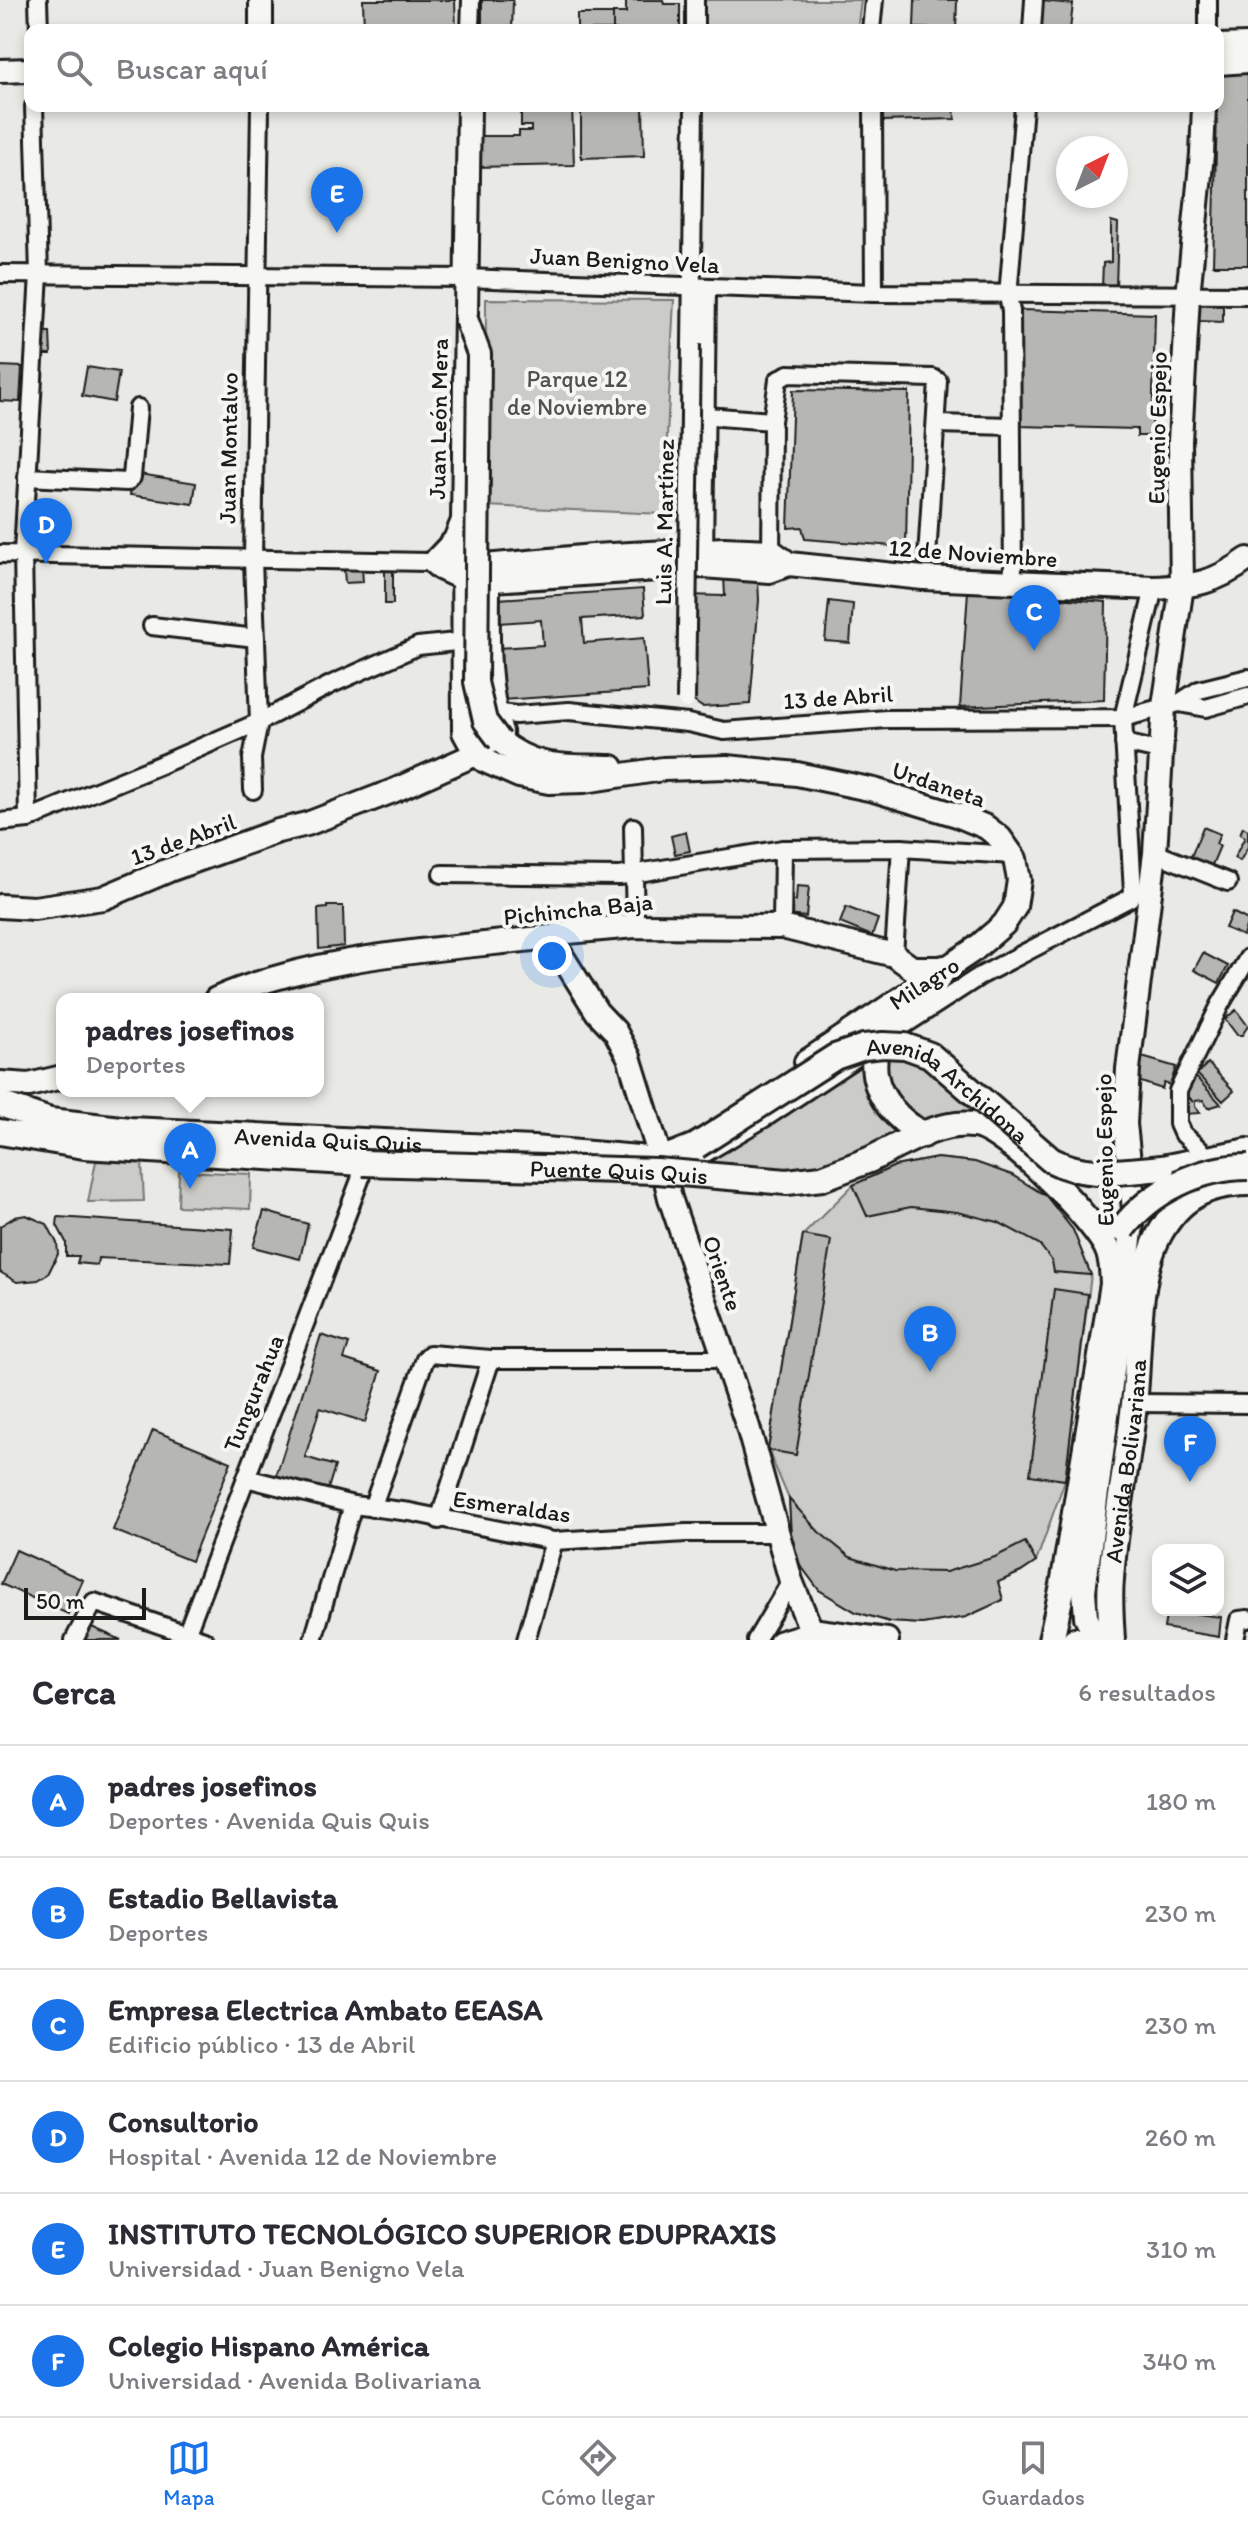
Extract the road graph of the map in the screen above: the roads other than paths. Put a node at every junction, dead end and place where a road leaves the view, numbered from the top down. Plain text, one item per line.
1 (38, 0) edge
2 (261, 0) edge
3 (471, 0) edge
4 (695, 0) edge
5 (874, 0) edge
6 (1034, 0) edge
7 (1208, 0) edge
8 (39, 24) edge
9 (261, 24) edge
10 (470, 24) edge
11 (695, 24) edge
12 (872, 24) edge
13 (1032, 24) edge
14 (1208, 24) edge
15 (1248, 45) edge
16 (1224, 46) edge
17 (1248, 61) edge
18 (1224, 63) edge
19 (24, 70) edge
20 (0, 71) edge
21 (0, 84) edge
22 (24, 84) edge
23 (34, 112) edge
24 (260, 112) edge
25 (469, 112) edge
26 (694, 112) edge
27 (873, 112) edge
28 (1023, 112) edge
29 (1204, 112) edge
30 (0, 274) edge
31 (39, 274) junction
32 (257, 275) junction
33 (466, 278) junction
34 (699, 288) junction
35 (874, 293) junction
36 (1248, 295) edge
37 (1008, 296) junction
38 (1188, 296) junction
39 (466, 319) junction
40 (138, 408) dead end
41 (706, 416) junction
42 (772, 421) junction
43 (937, 424) junction
44 (1011, 426) junction
45 (27, 477) junction
46 (463, 521) junction
47 (23, 553) junction
48 (0, 554) edge
49 (704, 558) junction
50 (927, 558) dead end
51 (1248, 559) edge
52 (253, 560) junction
53 (432, 560) junction
54 (777, 562) junction
55 (463, 575) junction
56 (488, 580) junction
57 (1013, 580) junction
58 (1182, 586) junction
59 (1154, 588) junction
60 (152, 626) dead end
61 (256, 638) junction
62 (465, 641) junction
63 (1248, 678) edge
64 (1248, 696) edge
65 (1172, 704) junction
66 (1123, 718) junction
67 (259, 722) junction
68 (688, 723) junction
69 (503, 725) junction
70 (464, 732) junction
71 (1124, 743) junction
72 (1159, 751) junction
73 (476, 754) junction
74 (663, 769) junction
75 (423, 776) junction
76 (253, 790) dead end
77 (28, 819) junction
78 (0, 822) edge
79 (633, 827) dead end
80 (901, 848) junction
81 (783, 849) junction
82 (1155, 853) junction
83 (1012, 855) junction
84 (442, 874) dead end
85 (633, 874) junction
86 (1228, 882) dead end
87 (0, 906) edge
88 (635, 926) junction
89 (782, 927) junction
90 (550, 937) junction
91 (894, 955) junction
92 (1248, 958) edge
93 (944, 968) junction
94 (232, 993) edge
95 (877, 1043) junction
96 (56, 1078) edge
97 (1, 1101) edge
98 (0, 1132) edge
99 (923, 1135) junction
100 (1248, 1151) edge
101 (1209, 1158) junction
102 (363, 1163) junction
103 (1248, 1167) edge
104 (663, 1168) junction
105 (1248, 1183) edge
106 (1115, 1238) junction
107 (491, 1359) junction
108 (726, 1359) junction
109 (1135, 1403) junction
110 (1248, 1404) edge
111 (246, 1478) junction
112 (353, 1505) junction
113 (372, 1508) junction
114 (439, 1520) junction
115 (777, 1533) junction
116 (554, 1541) junction
117 (791, 1581) junction
118 (1248, 1619) edge
119 (815, 1635) edge
120 (185, 1636) edge
121 (74, 1640) edge
122 (204, 1640) edge
123 (313, 1640) edge
124 (526, 1640) edge
125 (756, 1640) edge
126 (778, 1640) edge
127 (887, 1640) edge
128 (1051, 1640) edge
129 (1075, 1640) edge
130 (1083, 1640) edge
131 (1097, 1640) edge
132 (1112, 1640) edge
133 (1235, 1640) edge

1 - 8 street
2 - 9 street
3 - 10 street
4 - 11 street
5 - 12 street
6 - 13 street
7 - 14 street
15 - 16 street
17 - 18 street
19 - 20 street
21 - 22 street
23 - 31 street
24 - 32 street, Juan Montalvo
25 - 33 street, Juan León Mera
26 - 34 street, Luis A. Martínez
27 - 35 street
28 - 37 street
29 - 38 street, Eugenio Espejo
30 - 31 street, Juan Benigno Vela
31 - 32 street, Juan Benigno Vela
31 - 45 street
32 - 33 street, Juan Benigno Vela
32 - 52 street, Juan Montalvo
33 - 34 street, Juan Benigno Vela
33 - 39 street, Juan León Mera
34 - 35 street, Juan Benigno Vela
34 - 41 street, Luis A. Martínez
34 - 68 street, Luis A. Martínez, bridge
35 - 37 street, Juan Benigno Vela
36 - 38 street, Juan Benigno Vela
37 - 38 street, Juan Benigno Vela
37 - 44 street
38 - 58 street, Eugenio Espejo
39 - 46 street, Juan León Mera
39 - 69 street, bridge
40 - 45 street
41 - 42 street
41 - 49 street, Luis A. Martínez
42 - 43 street
42 - 54 street
43 - 44 street
43 - 50 street
44 - 57 street
45 - 47 street
46 - 53 street
46 - 55 street, Juan León Mera
47 - 48 street
47 - 52 street
47 - 77 street
49 - 54 street, 12 de Noviembre
49 - 55 street, 12 de Noviembre
49 - 56 street, 12 de Noviembre
51 - 58 street, 12 de Noviembre
52 - 53 street
52 - 61 street, Juan Montalvo
53 - 55 street
54 - 57 street, 12 de Noviembre
55 - 56 street, 12 de Noviembre
55 - 62 street, Juan León Mera
56 - 69 street
57 - 59 street, 12 de Noviembre
58 - 59 street, 12 de Noviembre
58 - 65 street, Eugenio Espejo
59 - 66 street
60 - 61 street
61 - 67 street, Juan Montalvo
62 - 67 street
62 - 70 street, Juan León Mera
63 - 65 street
64 - 65 street
65 - 66 street, 13 de Abril
65 - 72 street, Eugenio Espejo
66 - 68 street, 13 de Abril
66 - 71 street
67 - 76 street, Juan Montalvo
67 - 77 street
68 - 69 street, 13 de Abril
69 - 70 street, 13 de Abril
69 - 73 street, 13 de Abril
69 - 74 street
70 - 73 street
70 - 75 street, 13 de Abril
71 - 72 street
71 - 95 street, Milagro
72 - 82 street, Eugenio Espejo
73 - 74 street, Urdaneta
73 - 75 street, 13 de Abril
74 - 83 street, Urdaneta
75 - 87 street, 13 de Abril
77 - 78 street
79 - 85 street
80 - 81 street
80 - 83 street
80 - 91 street
81 - 85 street
81 - 89 street
82 - 86 street
82 - 131 street, Eugenio Espejo
83 - 93 street
84 - 85 street
85 - 88 street
88 - 89 street, Pichincha Baja
88 - 90 street, Pichincha Baja
89 - 91 street, Pichincha Baja
90 - 94 street, Pichincha Baja
90 - 104 street, Oriente
91 - 93 street, Pichincha Baja
92 - 101 street
93 - 95 main road
93 - 104 street
95 - 99 main road
95 - 104 street, Milagro
96 - 97 street
97 - 104 main road, Avenida Quis Quis
98 - 102 main road, Avenida Quis Quis
99 - 102 main road, Puente Quis Quis, bridge
99 - 106 main road, Puente Quis Quis
100 - 101 main road, Avenida Archidona
101 - 104 main road, Avenida Archidona, bridge
102 - 111 street, Tungurahua
103 - 106 main road, bridge
104 - 108 street, Oriente
105 - 109 main road, Avenida Bolivariana
106 - 128 main road, Avenida Bolivariana
107 - 108 street
107 - 113 street
107 - 114 street
108 - 115 street, Oriente
109 - 110 street
109 - 132 main road, Avenida Bolivariana
111 - 112 street, Esmeraldas
111 - 120 street, Tungurahua
112 - 113 street, Esmeraldas
112 - 123 street
113 - 114 street, Esmeraldas
114 - 116 street, Esmeraldas
115 - 116 street, Esmeraldas
115 - 117 street, Oriente
116 - 124 street
117 - 119 street, Oriente
117 - 125 street
118 - 133 street
119 - 126 street
119 - 127 street
120 - 121 street
120 - 122 street
129 - 130 main road

